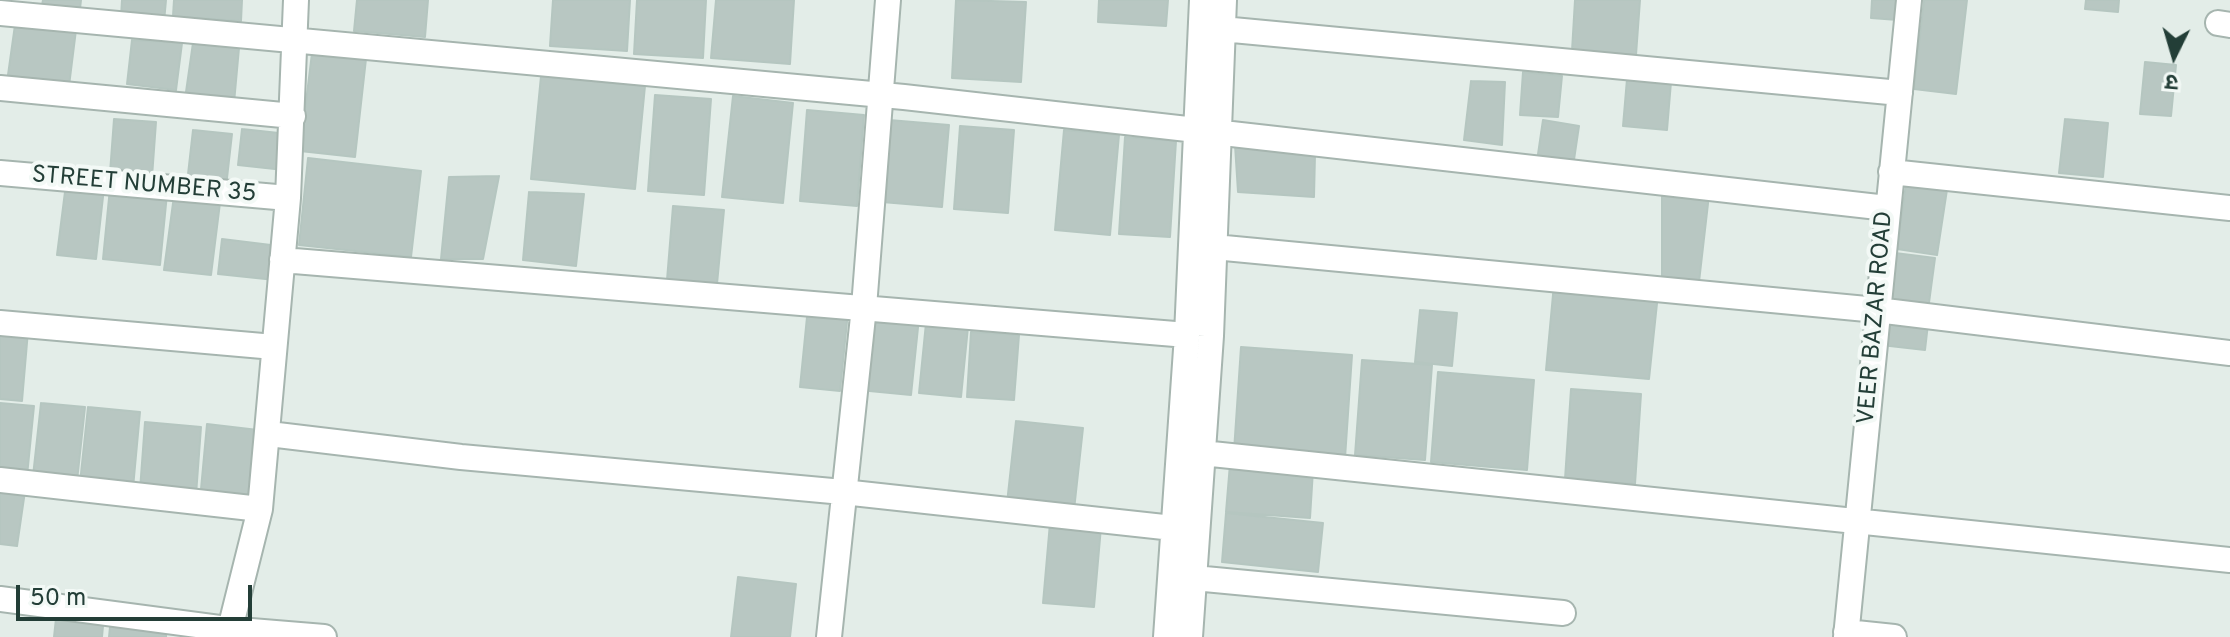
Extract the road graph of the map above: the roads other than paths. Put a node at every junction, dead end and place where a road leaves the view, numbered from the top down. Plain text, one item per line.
1 (296, 0) edge
2 (888, 0) edge
3 (1202, 0) edge
4 (1224, 0) edge
5 (1909, 0) edge
6 (0, 13) edge
7 (1222, 29) junction
8 (293, 41) junction
9 (0, 88) edge
10 (1900, 93) junction
11 (882, 96) junction
12 (293, 116) junction
13 (1206, 131) junction
14 (1891, 172) junction
15 (0, 173) edge
16 (288, 198) junction
17 (1887, 208) junction
18 (2230, 208) edge
19 (1214, 247) junction
20 (282, 260) junction
21 (864, 307) junction
22 (1877, 310) junction
23 (0, 323) edge
24 (1187, 335) junction
25 (274, 347) junction
26 (2230, 353) edge
27 (269, 434) junction
28 (1202, 453) junction
29 (0, 480) edge
30 (843, 492) junction
31 (260, 509) junction
32 (1858, 521) junction
33 (1173, 528) junction
34 (2230, 560) edge
35 (1194, 578) junction
36 (0, 599) edge
37 (1563, 613) dead end
38 (228, 633) edge
39 (1846, 635) edge
40 (324, 637) edge
41 (829, 637) edge
42 (1166, 637) edge
43 (1190, 637) edge
44 (1894, 637) edge

1 - 8 street
2 - 11 street
3 - 13 street
4 - 7 street
5 - 10 street, VEER BAZAR ROAD
6 - 8 street
7 - 10 street
7 - 13 street
8 - 11 street
8 - 12 street
9 - 12 street
10 - 14 street, VEER BAZAR ROAD
11 - 13 street
11 - 21 street
12 - 16 street
13 - 17 street
13 - 19 street
13 - 24 street
14 - 17 street, VEER BAZAR ROAD
14 - 18 street
15 - 16 street, STREET NUMBER 35
16 - 20 street
17 - 22 street, VEER BAZAR ROAD
19 - 22 street
19 - 28 street
20 - 21 street
20 - 25 street
21 - 24 street
21 - 30 street
22 - 26 street
22 - 32 street, VEER BAZAR ROAD
23 - 25 street
24 - 33 street
25 - 27 street
27 - 30 street
27 - 31 street
28 - 32 street
28 - 35 street
29 - 31 street
30 - 33 street
30 - 41 street
31 - 38 street
32 - 34 street
32 - 39 street, VEER BAZAR ROAD
33 - 42 street
35 - 37 street
35 - 43 street
36 - 38 street
38 - 40 street
39 - 44 street

